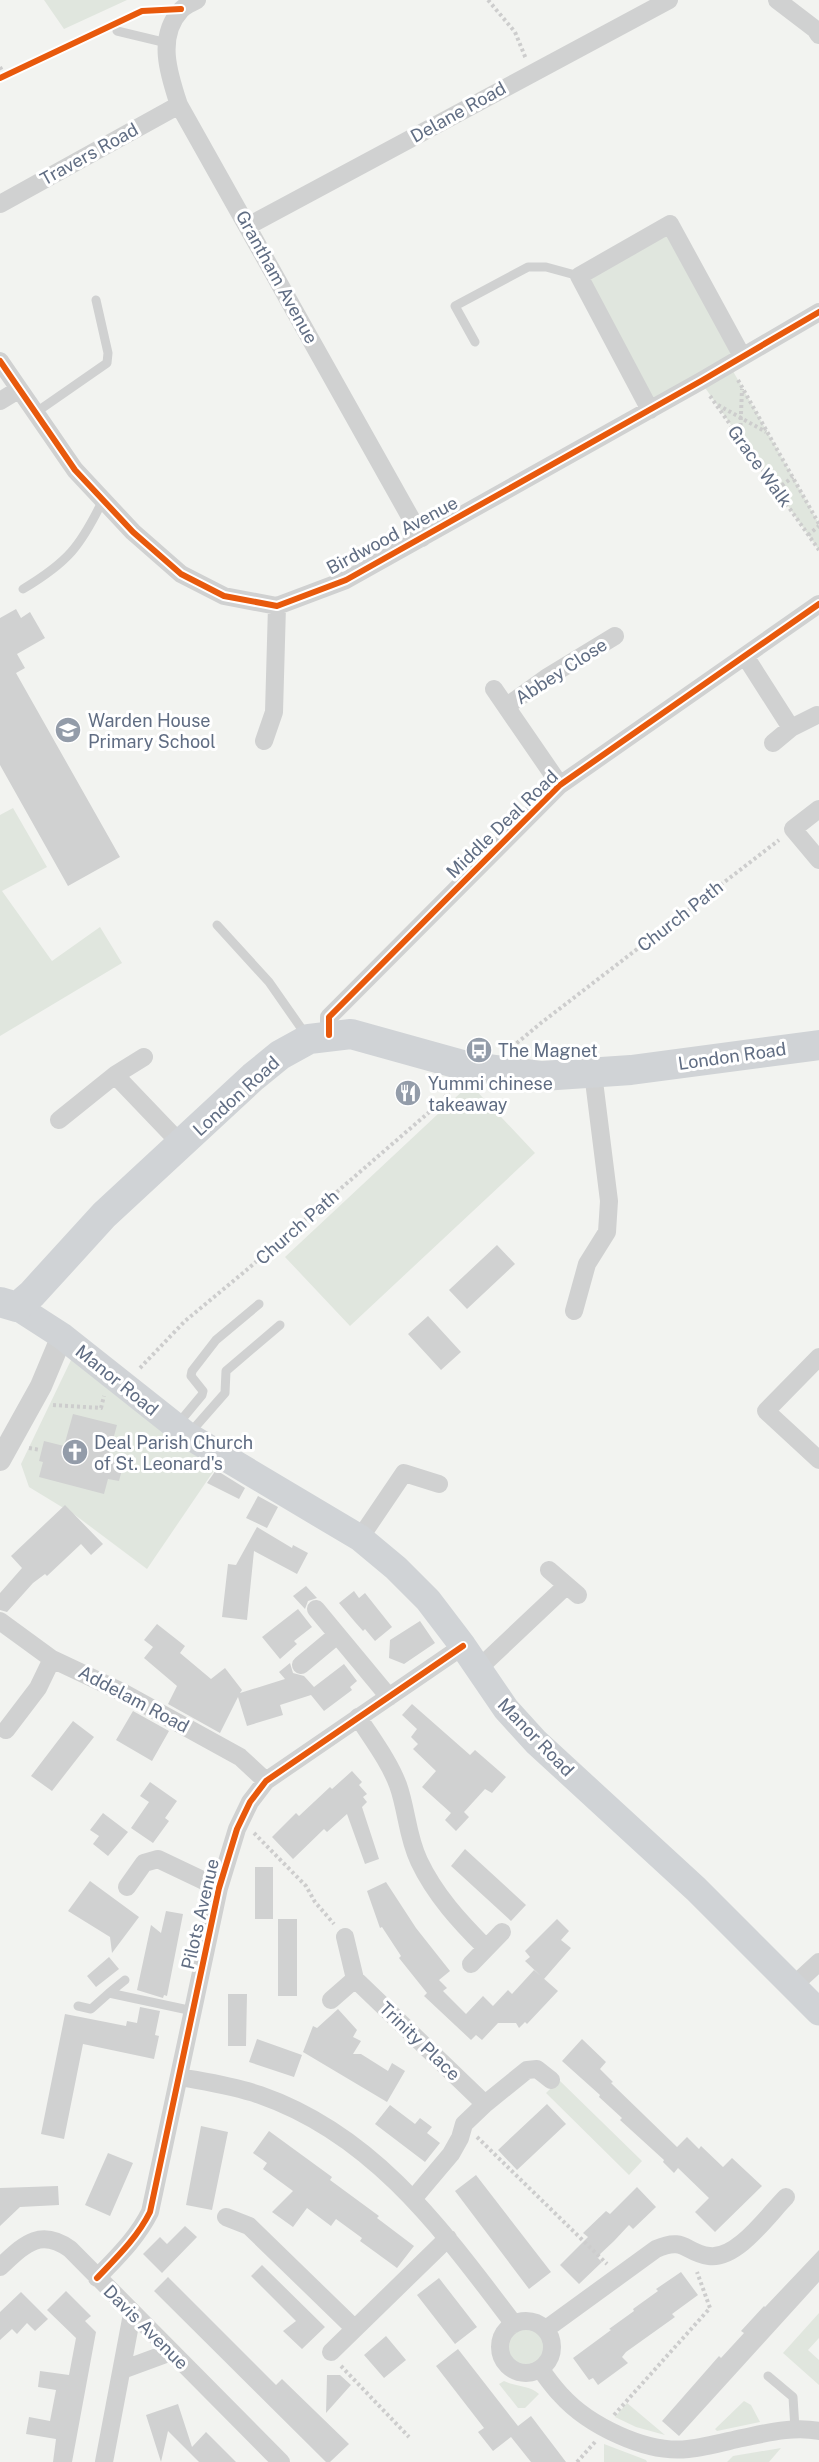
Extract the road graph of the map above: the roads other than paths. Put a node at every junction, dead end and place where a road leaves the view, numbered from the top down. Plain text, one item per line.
1 (669, 0) edge
2 (777, 0) edge
3 (189, 5) edge
4 (117, 31) dead end
5 (819, 35) edge
6 (167, 42) junction
7 (179, 105) junction
8 (0, 204) edge
9 (248, 226) junction
10 (579, 276) junction
11 (96, 300) dead end
12 (819, 312) edge
13 (475, 342) dead end
14 (736, 360) junction
15 (0, 361) edge
16 (18, 390) junction
17 (0, 401) edge
18 (650, 410) junction
19 (35, 414) junction
20 (103, 500) junction
21 (422, 538) junction
22 (23, 590) dead end
23 (819, 604) edge
24 (277, 606) junction
25 (615, 636) dead end
26 (745, 656) junction
27 (494, 689) dead end
28 (507, 706) junction
29 (817, 715) dead end
30 (791, 728) junction
31 (264, 741) dead end
32 (773, 743) dead end
33 (560, 785) junction
34 (819, 809) edge
35 (819, 860) edge
36 (218, 925) dead end
37 (319, 1037) junction
38 (819, 1044) edge
39 (144, 1057) dead end
40 (593, 1073) junction
41 (115, 1074) junction
42 (59, 1120) dead end
43 (182, 1144) junction
44 (259, 1304) dead end
45 (9, 1305) edge
46 (574, 1311) dead end
47 (280, 1325) dead end
48 (62, 1336) junction
49 (819, 1357) edge
50 (181, 1431) junction
51 (0, 1460) edge
52 (819, 1460) edge
53 (439, 1484) dead end
54 (360, 1538) junction
55 (549, 1570) dead end
56 (316, 1609) dead end
57 (0, 1621) edge
58 (338, 1635) junction
59 (463, 1646) junction
60 (52, 1659) junction
61 (301, 1665) dead end
62 (478, 1669) junction
63 (389, 1697) junction
64 (358, 1717) junction
65 (6, 1730) dead end
66 (266, 1781) junction
67 (127, 1887) dead end
68 (219, 1888) junction
69 (502, 1932) dead end
70 (345, 1937) road end
71 (486, 1948) junction
72 (819, 1962) edge
73 (471, 1964) dead end
74 (355, 1979) junction
75 (124, 1980) dead end
76 (794, 1985) junction
77 (109, 1993) junction
78 (331, 2000) dead end
79 (78, 2006) dead end
80 (193, 2011) junction
81 (819, 2012) edge
82 (180, 2077) junction
83 (551, 2080) dead end
84 (485, 2104) junction
85 (786, 2197) dead end
86 (413, 2199) junction
87 (226, 2217) dead end
88 (448, 2238) junction
89 (0, 2267) edge
90 (97, 2278) junction
91 (132, 2314) junction
92 (514, 2324) junction
93 (354, 2328) junction
94 (546, 2329) junction
95 (171, 2352) junction
96 (331, 2352) road end
97 (122, 2370) junction
98 (541, 2370) junction
99 (768, 2376) dead end
100 (795, 2430) junction
101 (819, 2431) edge
102 (659, 2455) edge
103 (104, 2462) edge
104 (281, 2462) edge

1 - 9 street, Delane Road
2 - 5 street
3 - 6 street, Grantham Avenue
4 - 6 lane
6 - 7 street, Grantham Avenue
7 - 8 street, Travers Road
7 - 9 street, Grantham Avenue
9 - 21 street, Grantham Avenue
10 - 13 lane
10 - 14 street
10 - 18 street
11 - 19 lane
12 - 14 street, Birdwood Avenue
14 - 18 street, Birdwood Avenue
15 - 16 street
16 - 17 street
16 - 19 street
18 - 21 street, Birdwood Avenue
19 - 20 street
20 - 22 lane
20 - 24 street
21 - 24 street, Birdwood Avenue
23 - 26 street, Middle Deal Road
24 - 31 street
25 - 28 street, Abbey Close
26 - 30 street
26 - 33 street, Middle Deal Road
27 - 28 street, Abbey Close
28 - 33 street, Abbey Close
29 - 30 street
30 - 32 street
33 - 37 street, Middle Deal Road
34 - 35 street
36 - 37 lane
37 - 40 main road, London Road
37 - 43 main road, London Road
38 - 40 main road, London Road
39 - 41 street
40 - 46 street
41 - 42 street
41 - 43 street
43 - 45 main road, London Road
44 - 50 lane
45 - 48 main road, Manor Road
47 - 50 lane
48 - 50 main road, Manor Road
48 - 51 street
49 - 52 street
50 - 54 main road, Manor Road
53 - 54 street
54 - 59 main road, Manor Road
55 - 62 street
56 - 58 street
57 - 60 street, Addelam Road
58 - 61 street
58 - 63 street
59 - 62 main road, Manor Road
59 - 63 street, Pilots Avenue
60 - 65 street
60 - 66 street, Addelam Road
62 - 76 main road, Manor Road
63 - 64 street, Pilots Avenue
64 - 66 street, Pilots Avenue
64 - 71 street
66 - 68 street, Pilots Avenue
67 - 68 street
68 - 80 street, Pilots Avenue
69 - 71 street
70 - 74 street
71 - 73 street
72 - 76 street
74 - 78 street
74 - 84 street, Trinity Place
75 - 77 lane
76 - 81 main road, Manor Road
77 - 79 lane
77 - 80 lane
80 - 82 street, Pilots Avenue
82 - 86 street
82 - 90 street, Pilots Avenue
83 - 84 street
84 - 86 street
85 - 94 street
86 - 88 street
87 - 93 street
88 - 92 street
88 - 93 street
89 - 90 street, Davis Avenue
90 - 91 street, Davis Avenue
91 - 95 street, Davis Avenue
91 - 97 street
92 - 94 street
92 - 98 street
93 - 96 street
94 - 98 street
95 - 97 street
95 - 104 street, Davis Avenue
97 - 103 street
98 - 102 street
99 - 100 lane
100 - 101 street
100 - 102 street

